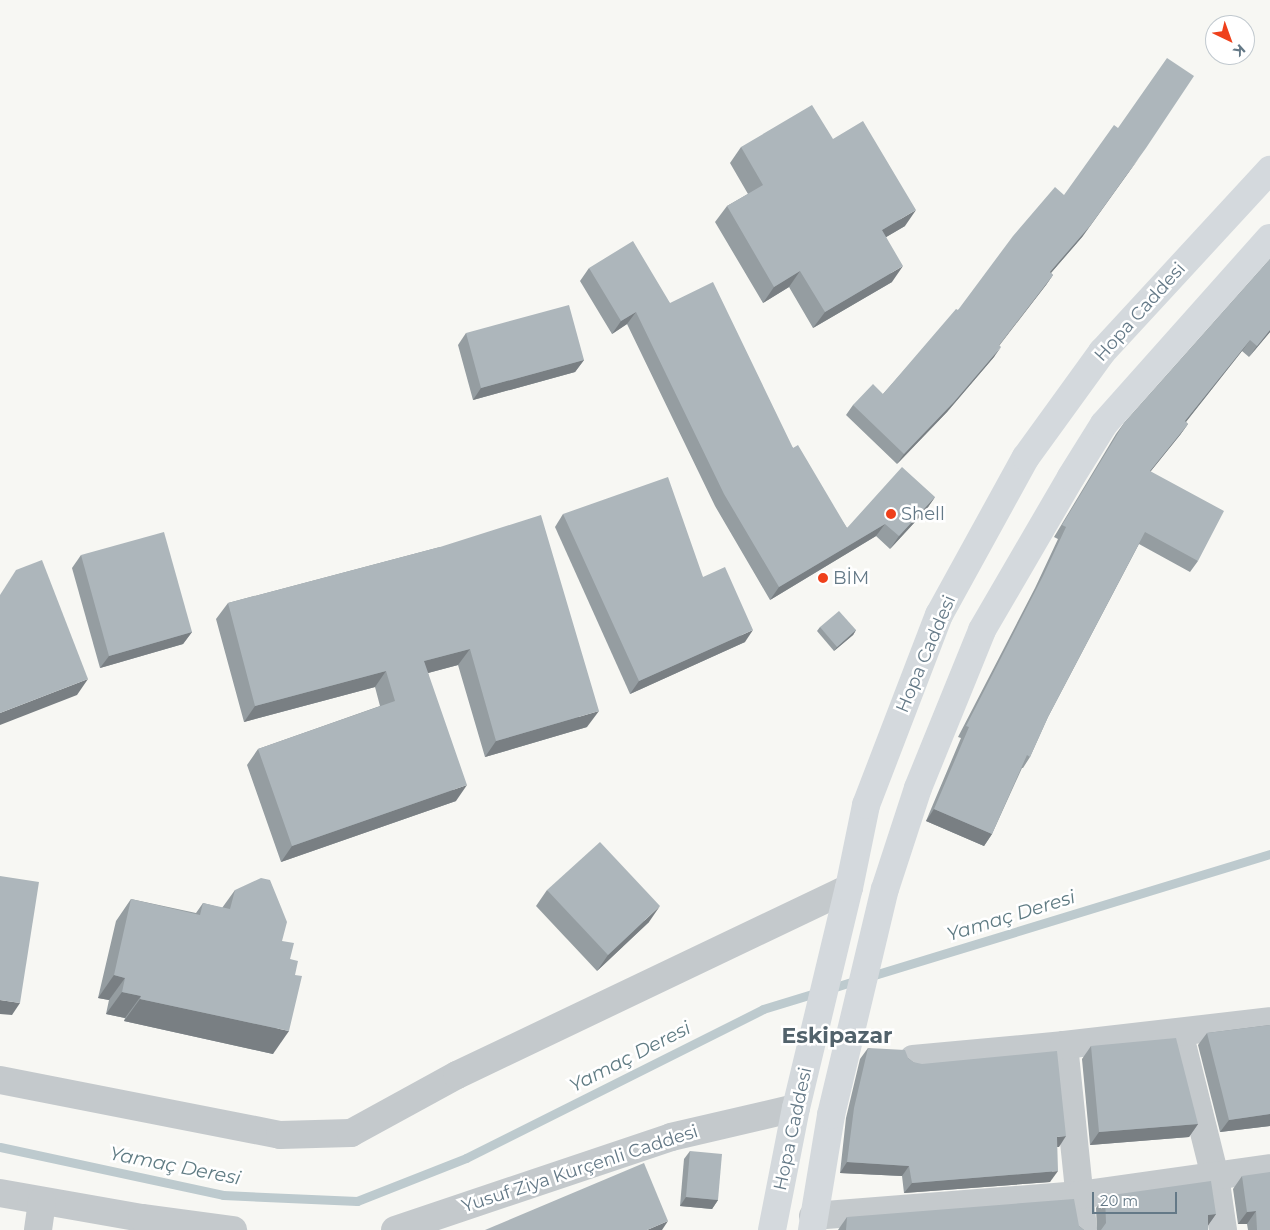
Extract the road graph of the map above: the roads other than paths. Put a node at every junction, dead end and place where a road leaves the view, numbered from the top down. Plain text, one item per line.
1 (1270, 170) edge
2 (1270, 238) edge
3 (849, 888) junction
4 (1270, 1021) edge
5 (1179, 1032) junction
6 (1064, 1045) junction
7 (913, 1060) edge
8 (0, 1080) edge
9 (796, 1108) junction
10 (1270, 1168) edge
11 (1215, 1176) junction
12 (0, 1193) edge
13 (1079, 1195) junction
14 (42, 1201) junction
15 (813, 1223) edge
16 (38, 1230) edge
17 (232, 1230) edge
18 (395, 1230) edge
19 (772, 1230) edge
20 (1083, 1230) edge
21 (1223, 1230) edge

1 - 3 main road, Hopa Caddesi
2 - 15 main road, Hopa Caddesi
3 - 8 street
3 - 9 main road, Hopa Caddesi
4 - 5 street
5 - 6 street
5 - 11 street
6 - 7 street
6 - 13 street
9 - 18 street, Yusuf Ziya Kurçenli Caddesi
9 - 19 main road, Hopa Caddesi
10 - 11 street
11 - 13 street
11 - 21 street
12 - 14 street
13 - 15 street
13 - 20 street
14 - 16 street
14 - 17 street

